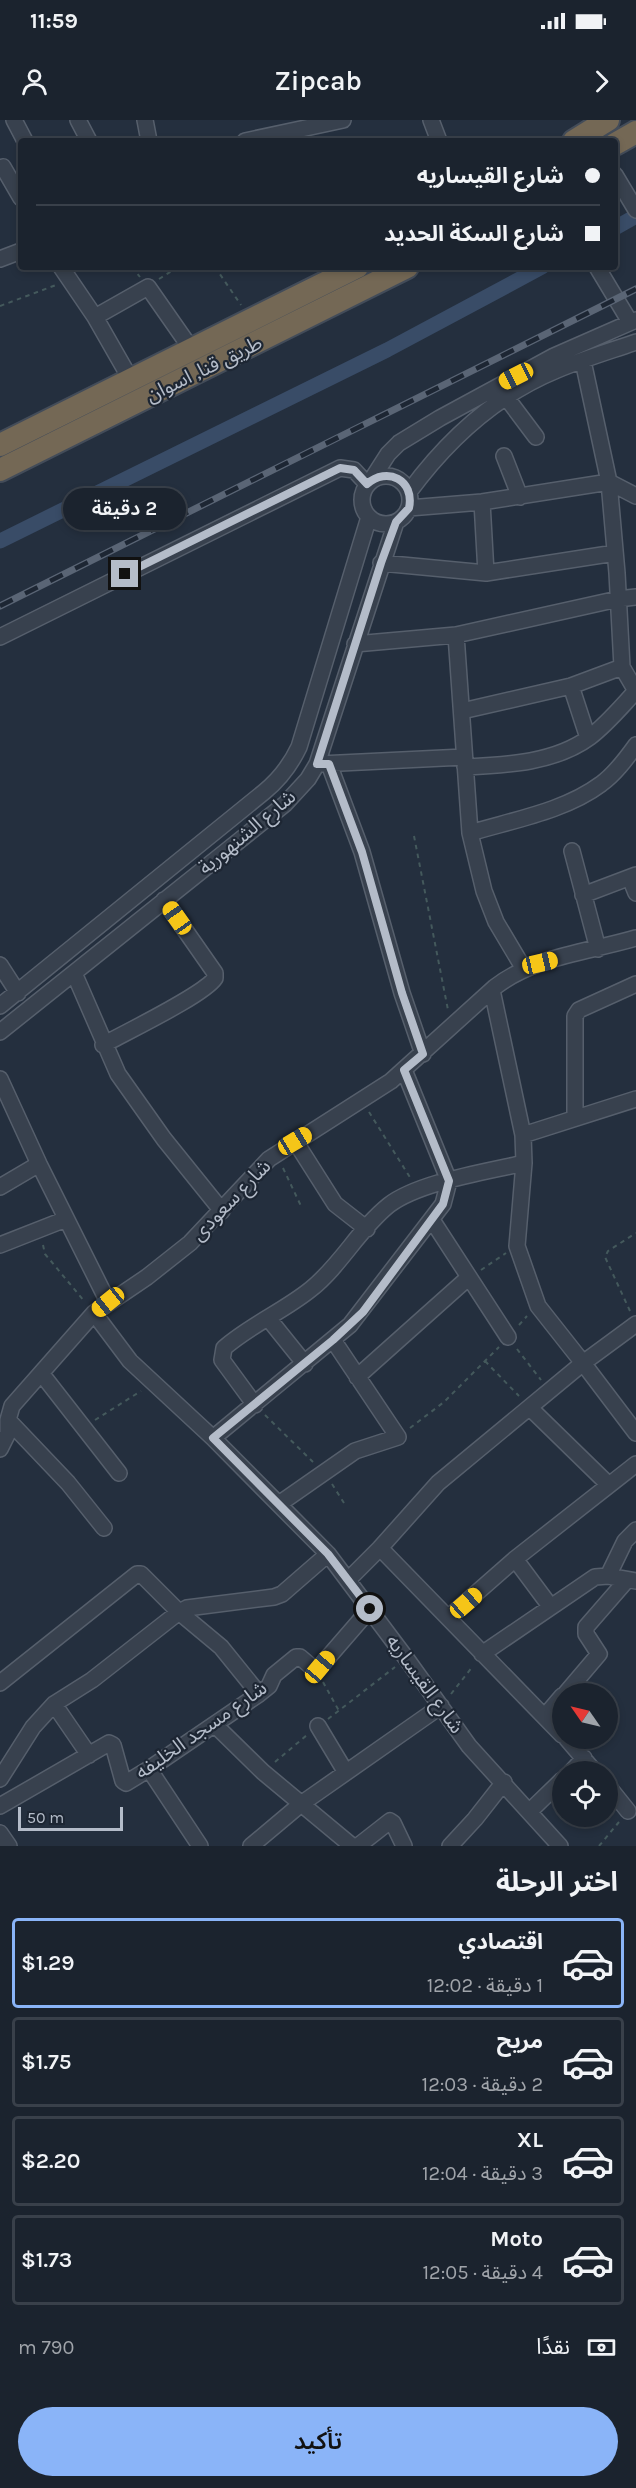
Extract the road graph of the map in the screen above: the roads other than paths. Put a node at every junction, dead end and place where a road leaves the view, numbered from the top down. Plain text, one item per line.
1 (14, 120) edge
2 (78, 120) edge
3 (145, 120) edge
4 (343, 120) edge
5 (431, 120) edge
6 (608, 120) edge
7 (636, 132) edge
8 (23, 138) edge
9 (87, 138) edge
10 (148, 138) edge
11 (259, 138) edge
12 (438, 138) edge
13 (579, 138) edge
14 (618, 142) edge
15 (2, 167) edge
16 (618, 181) edge
17 (18, 193) edge
18 (636, 210) edge
19 (18, 252) edge
20 (0, 259) edge
21 (351, 270) edge
22 (402, 270) edge
23 (599, 270) edge
24 (65, 274) edge
25 (94, 317) junction
26 (633, 321) edge
27 (636, 342) edge
28 (192, 350) junction
29 (582, 361) junction
30 (131, 380) junction
31 (506, 397) junction
32 (536, 437) dead end
33 (0, 445) edge
34 (504, 456) dead end
35 (0, 470) edge
36 (370, 482) junction
37 (609, 482) junction
38 (409, 492) junction
39 (636, 496) edge
40 (520, 497) junction
41 (482, 502) junction
42 (409, 508) junction
43 (369, 517) junction
44 (396, 522) junction
45 (615, 553) junction
46 (381, 563) junction
47 (486, 573) junction
48 (636, 597) edge
49 (618, 599) junction
50 (456, 635) junction
51 (0, 637) edge
52 (355, 644) junction
53 (622, 667) junction
54 (571, 686) junction
55 (636, 691) edge
56 (462, 711) junction
57 (588, 738) junction
58 (636, 745) edge
59 (465, 762) junction
60 (323, 764) junction
61 (470, 833) junction
62 (572, 851) dead end
63 (633, 877) edge
64 (636, 893) edge
65 (583, 895) junction
66 (164, 900) junction
67 (636, 938) edge
68 (598, 949) junction
69 (0, 965) edge
70 (524, 969) junction
71 (74, 973) junction
72 (636, 984) edge
73 (10, 989) edge
74 (492, 990) junction
75 (0, 1006) edge
76 (0, 1032) edge
77 (104, 1045) junction
78 (423, 1054) junction
79 (404, 1070) junction
80 (0, 1079) edge
81 (634, 1104) edge
82 (575, 1117) junction
83 (523, 1135) junction
84 (295, 1141) junction
85 (524, 1163) junction
86 (39, 1164) junction
87 (449, 1181) junction
88 (0, 1186) edge
89 (222, 1211) junction
90 (66, 1220) junction
91 (432, 1220) junction
92 (367, 1229) junction
93 (2, 1241) edge
94 (468, 1278) junction
95 (108, 1302) junction
96 (94, 1313) junction
97 (268, 1318) junction
98 (634, 1319) edge
99 (508, 1337) road end
100 (333, 1340) junction
101 (583, 1363) junction
102 (305, 1364) junction
103 (41, 1373) junction
104 (357, 1377) junction
105 (255, 1405) junction
106 (531, 1408) junction
107 (8, 1420) junction
108 (636, 1433) edge
109 (213, 1438) junction
110 (0, 1449) edge
111 (636, 1464) edge
112 (119, 1473) dead end
113 (609, 1485) junction
114 (279, 1504) junction
115 (104, 1528) dead end
116 (636, 1530) edge
117 (380, 1548) junction
118 (328, 1554) junction
119 (515, 1559) junction
120 (608, 1576) junction
121 (348, 1580) junction
122 (631, 1581) edge
123 (550, 1606) junction
124 (370, 1609) junction
125 (179, 1612) junction
126 (449, 1617) junction
127 (482, 1654) junction
128 (0, 1683) edge
129 (575, 1683) edge
130 (259, 1694) junction
131 (54, 1704) junction
132 (441, 1706) junction
133 (552, 1708) edge
134 (544, 1716) junction
135 (552, 1724) edge
136 (215, 1725) junction
137 (318, 1726) road end
138 (576, 1749) edge
139 (89, 1755) junction
140 (584, 1758) junction
141 (581, 1761) edge
142 (587, 1761) edge
143 (149, 1769) junction
144 (345, 1771) junction
145 (0, 1779) edge
146 (504, 1782) junction
147 (552, 1790) edge
148 (618, 1798) edge
149 (2, 1801) edge
150 (301, 1804) junction
151 (530, 1811) junction
152 (628, 1811) road end
153 (0, 1833) edge
154 (9, 1846) edge
155 (200, 1846) edge
156 (251, 1846) edge
157 (352, 1846) edge
158 (358, 1846) edge
159 (404, 1846) edge
160 (450, 1846) edge
161 (560, 1846) edge

1 - 8 street
2 - 9 street
3 - 10 street
4 - 11 street
5 - 12 street
6 - 13 highway
7 - 14 highway
15 - 17 street
16 - 18 street
19 - 20 street
21 - 28 highway, طريق قنا, اسوان
22 - 35 highway, طريق قنا, اسوان
23 - 26 street
24 - 25 street
25 - 28 street
25 - 30 street
26 - 36 street
27 - 29 street
28 - 30 highway, طريق قنا, اسوان
29 - 31 street
29 - 37 street
30 - 33 highway, طريق قنا, اسوان
31 - 32 street
31 - 38 street
34 - 40 street
36 - 38 street
36 - 43 street
36 - 51 street
37 - 39 street
37 - 40 street
37 - 45 street
38 - 42 street
40 - 41 street
41 - 42 street
41 - 47 street
42 - 44 street
43 - 44 street
43 - 73 street, شارع الشنهورية
44 - 46 street, شارع الشنهورية
45 - 47 street
45 - 49 street
46 - 47 street
46 - 52 street, شارع الشنهورية
48 - 49 street
49 - 50 street
49 - 53 street
50 - 52 street
50 - 56 street
52 - 60 street, شارع الشنهورية
53 - 54 street
53 - 55 street
54 - 56 street
54 - 57 street
55 - 57 street
56 - 59 street
57 - 59 street
58 - 61 street
59 - 60 street
59 - 61 street
60 - 66 street, شارع الشنهورية
60 - 78 street
61 - 70 street
62 - 65 street
63 - 64 street
63 - 65 street
65 - 68 street
66 - 71 street, شارع الشنهورية
66 - 77 street
67 - 68 street, شارع سعودى
68 - 70 street, شارع سعودى
69 - 73 street
70 - 74 street, شارع سعودى
71 - 76 street, شارع الشنهورية
71 - 77 street
72 - 82 street
73 - 75 street, شارع الشنهورية
74 - 78 street, شارع سعودى
74 - 83 street
77 - 89 street
78 - 79 street, شارع سعودى
79 - 84 street, شارع سعودى
79 - 87 street
80 - 86 street
81 - 82 street
82 - 83 street
83 - 85 street
84 - 89 street, شارع سعودى
84 - 92 street
85 - 87 street
85 - 101 street
86 - 88 street
86 - 90 street
87 - 91 street
87 - 92 street
89 - 95 street, شارع سعودى
90 - 93 street
90 - 95 street
91 - 94 street
91 - 100 street
92 - 97 street
94 - 99 street
94 - 104 street
95 - 96 street, شارع سعودى
96 - 103 street, شارع سعودى
96 - 109 street, شارع القيساريه
97 - 102 street
97 - 105 street
98 - 101 street
100 - 102 street
100 - 104 street
101 - 106 street
101 - 108 street
102 - 105 street
103 - 107 street, شارع سعودى
103 - 112 street
104 - 114 street
105 - 109 street
106 - 113 street
106 - 117 street
107 - 110 street, شارع سعودى
107 - 115 street
109 - 114 street, شارع القيساريه
111 - 113 street
113 - 119 street
114 - 118 street, شارع القيساريه
116 - 120 street
117 - 121 street
117 - 126 street
118 - 121 street, شارع القيساريه
118 - 125 street
119 - 123 street
119 - 126 street
120 - 122 street
120 - 123 street
121 - 124 street, شارع القيساريه
122 - 129 street
123 - 127 street
124 - 130 street, شارع مسجد الخليفه
124 - 132 street, شارع القيساريه
125 - 128 street
125 - 130 street
125 - 131 street
126 - 127 street
127 - 134 street
130 - 136 street, شارع مسجد الخليفه
131 - 139 street
131 - 145 street
132 - 144 street
132 - 146 street, شارع القيساريه
133 - 134 street
134 - 135 street
136 - 143 street, شارع مسجد الخليفه
136 - 150 street
137 - 144 street
138 - 140 street
139 - 143 street, شارع مسجد الخليفه
139 - 149 street, شارع مسجد الخليفه
140 - 141 street
140 - 142 street
143 - 155 street
144 - 150 street
146 - 151 street, شارع القيساريه
146 - 160 street
147 - 151 street
148 - 152 street
150 - 156 street
150 - 157 street
151 - 161 street, شارع القيساريه
153 - 154 street
158 - 159 street

